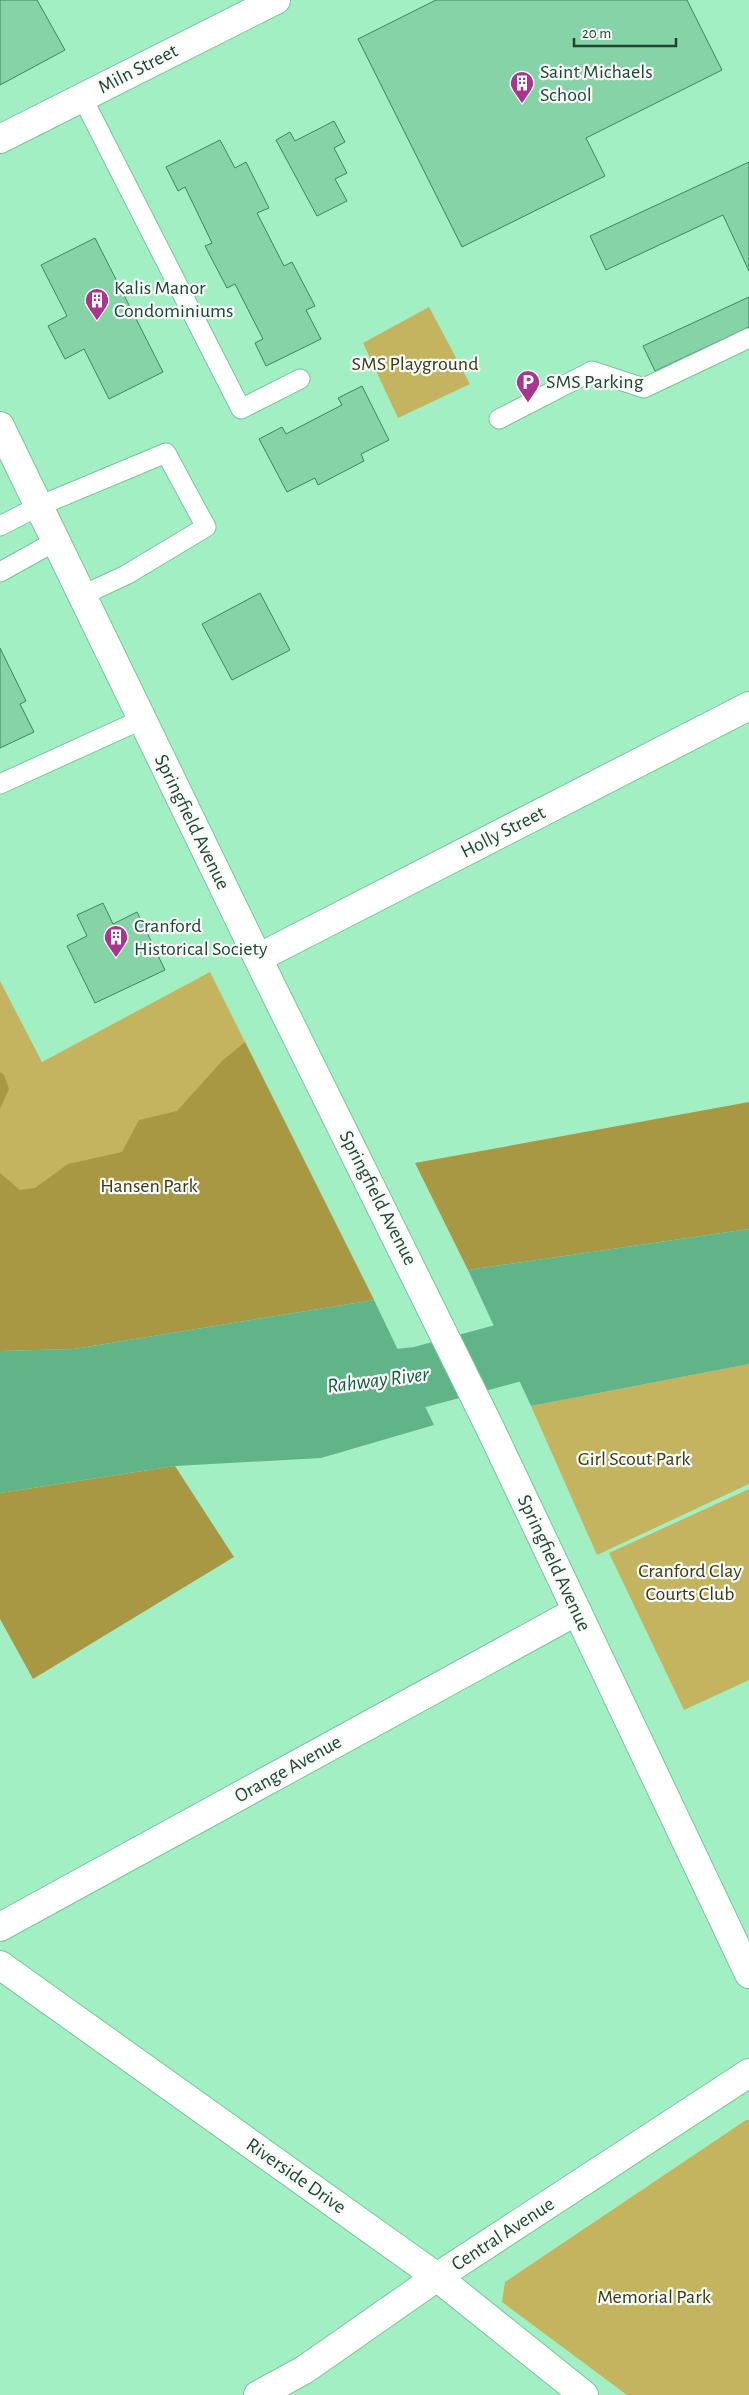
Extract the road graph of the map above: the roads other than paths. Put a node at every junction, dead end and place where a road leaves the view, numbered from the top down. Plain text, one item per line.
1 (276, 0) edge
2 (82, 97) junction
3 (0, 139) edge
4 (749, 338) edge
5 (300, 379) dead end
6 (499, 420) dead end
7 (0, 426) edge
8 (40, 506) junction
9 (0, 526) edge
10 (56, 540) junction
11 (0, 572) edge
12 (83, 595) junction
13 (749, 706) edge
14 (143, 719) junction
15 (0, 784) edge
16 (258, 958) junction
17 (577, 1611) junction
18 (0, 1928) edge
19 (0, 1965) edge
20 (749, 1974) edge
21 (749, 2072) edge
22 (437, 2276) junction
23 (258, 2395) edge
24 (584, 2395) edge

1 - 2 street, Miln Street
2 - 3 street, Miln Street
2 - 5 lane
4 - 6 lane
7 - 8 street, Springfield Avenue
8 - 9 lane
8 - 10 street, Springfield Avenue
8 - 12 lane
10 - 11 lane
10 - 12 street, Springfield Avenue
12 - 14 street, Springfield Avenue
13 - 16 street, Holly Street
14 - 15 lane
14 - 16 street, Springfield Avenue
16 - 17 street, Springfield Avenue
17 - 18 street, Orange Avenue
17 - 20 street, Springfield Avenue
19 - 22 street, Riverside Drive
21 - 22 street, Central Avenue
22 - 23 street, Central Avenue
22 - 24 street, Riverside Drive

